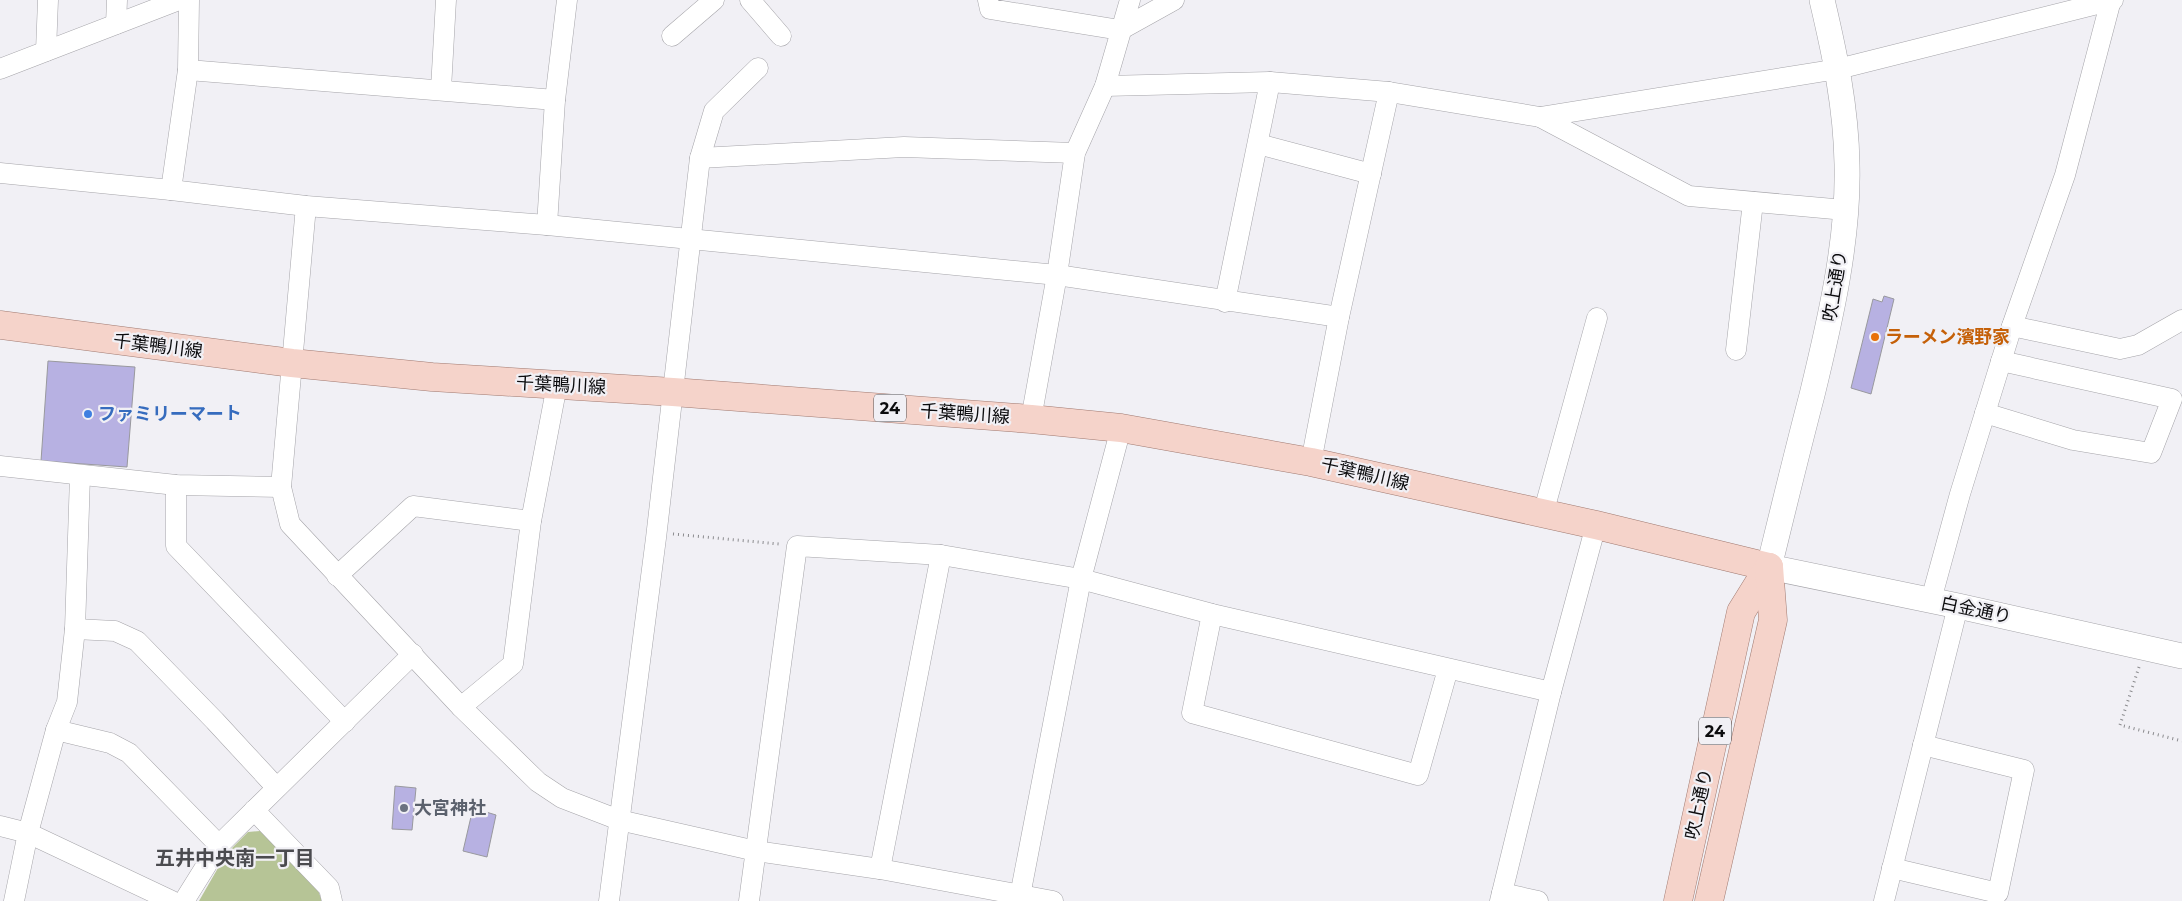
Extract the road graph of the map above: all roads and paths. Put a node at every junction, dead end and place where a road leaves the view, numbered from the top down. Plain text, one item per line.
1 (48, 0) edge
2 (117, 0) edge
3 (189, 0) edge
4 (446, 0) edge
5 (567, 0) edge
6 (714, 0) edge
7 (750, 0) edge
8 (988, 0) edge
9 (1130, 0) edge
10 (1174, 0) edge
11 (1822, 0) edge
12 (2112, 0) edge
13 (172, 1) edge
14 (116, 24) junction
15 (1120, 30) junction
16 (672, 36) dead end
17 (781, 36) dead end
18 (46, 51) junction
19 (758, 68) dead end
20 (1838, 69) junction
21 (0, 70) edge
22 (188, 70) junction
23 (1270, 82) junction
24 (1106, 86) junction
25 (441, 90) junction
26 (1389, 92) junction
27 (556, 100) junction
28 (1540, 116) junction
29 (1258, 144) junction
30 (1075, 153) junction
31 (700, 158) junction
32 (0, 174) edge
33 (1371, 174) junction
34 (172, 190) junction
35 (1753, 202) junction
36 (306, 206) junction
37 (1845, 210) junction
38 (547, 225) junction
39 (690, 239) junction
40 (1057, 275) junction
41 (1225, 302) junction
42 (1339, 317) junction
43 (1598, 318) dead end
44 (2182, 320) edge
45 (0, 325) edge
46 (2012, 326) junction
47 (1736, 350) dead end
48 (2001, 361) junction
49 (292, 363) junction
50 (557, 385) junction
51 (673, 392) junction
52 (1985, 413) junction
53 (1031, 419) junction
54 (1121, 428) junction
55 (1311, 462) junction
56 (0, 466) edge
57 (80, 476) junction
58 (176, 485) junction
59 (281, 487) junction
60 (1543, 514) junction
61 (532, 521) junction
62 (1596, 525) junction
63 (656, 532) junction
64 (797, 546) junction
65 (940, 555) junction
66 (1768, 567) junction
67 (337, 576) junction
68 (1081, 579) junction
69 (1931, 600) junction
70 (1958, 606) junction
71 (1212, 614) junction
72 (75, 629) junction
73 (2146, 648) junction
74 (413, 654) junction
75 (2182, 656) edge
76 (1448, 668) junction
77 (1551, 692) junction
78 (461, 707) junction
79 (345, 722) junction
80 (56, 730) junction
81 (2182, 741) edge
82 (1923, 745) junction
83 (276, 787) junction
84 (254, 810) junction
85 (619, 820) junction
86 (0, 826) edge
87 (28, 833) junction
88 (219, 845) junction
89 (756, 851) junction
90 (1892, 868) junction
91 (880, 869) junction
92 (1501, 897) edge
93 (1019, 898) edge
94 (14, 901) edge
95 (172, 901) edge
96 (184, 901) edge
97 (332, 901) edge
98 (609, 901) edge
99 (749, 901) edge
100 (1054, 901) edge
101 (1538, 901) edge
102 (1678, 901) edge
103 (1709, 901) edge
104 (1884, 901) edge

1 - 18 street
2 - 14 street
3 - 22 street
4 - 25 street
5 - 27 street
6 - 16 street
7 - 17 street
8 - 15 street
9 - 15 street
10 - 15 street
11 - 20 street, 吹上通り
12 - 20 street
12 - 46 street
13 - 14 street
14 - 18 street
15 - 24 street
18 - 21 street
19 - 31 street
20 - 28 street
20 - 37 street, 吹上通り
22 - 25 street
22 - 34 street
23 - 24 street
23 - 26 street
23 - 29 street
24 - 30 street
25 - 27 street
26 - 28 street
26 - 33 street
27 - 38 street
28 - 35 street
29 - 33 street
29 - 41 street
30 - 31 street
30 - 40 street
31 - 39 street
32 - 34 street
33 - 42 street
34 - 36 street
35 - 37 street
35 - 47 street
36 - 38 street
36 - 49 street
37 - 66 street, 吹上通り
38 - 39 street
39 - 40 street
39 - 51 street
40 - 41 street
40 - 53 street
41 - 42 street
42 - 55 street
43 - 60 street
44 - 46 street
45 - 49 main road, 千葉鴨川線 / 24
46 - 48 street
48 - 52 street
48 - 52 street
49 - 50 main road, 千葉鴨川線 / 24
49 - 59 street
50 - 51 main road, 千葉鴨川線 / 24
50 - 61 street
51 - 53 main road, 千葉鴨川線 / 24
51 - 63 street
52 - 69 street
53 - 54 main road, 千葉鴨川線 / 24
54 - 55 main road, 千葉鴨川線 / 24
54 - 68 street
55 - 60 main road, 千葉鴨川線 / 24
56 - 57 street
57 - 58 street
57 - 72 street
58 - 59 street
58 - 79 street
59 - 67 street
60 - 62 main road, 千葉鴨川線 / 24
61 - 67 street
61 - 78 street
62 - 66 main road, 千葉鴨川線 / 24
62 - 77 street
63 - 64 path
63 - 85 street
64 - 65 street
64 - 89 street
65 - 68 street
65 - 91 street
66 - 69 street, 白金通り
66 - 102 main road, 吹上通り / 24
66 - 103 main road, 吹上通り / 24
67 - 74 street
68 - 71 street
68 - 93 street
69 - 70 street, 白金通り
70 - 73 street, 白金通り
70 - 82 street
71 - 76 street
71 - 76 street
72 - 80 street
72 - 83 street
73 - 75 street, 白金通り
73 - 81 path
74 - 78 street
74 - 79 street
76 - 77 street
77 - 92 street
78 - 85 street
79 - 83 street
80 - 87 street
80 - 88 street
82 - 90 street
82 - 90 street
83 - 84 street
84 - 88 street
84 - 97 street
85 - 89 street
85 - 98 street
86 - 87 street
87 - 94 street
87 - 95 street
88 - 96 street
89 - 91 street
89 - 99 street
90 - 104 street
91 - 93 street
92 - 101 street
93 - 100 street

